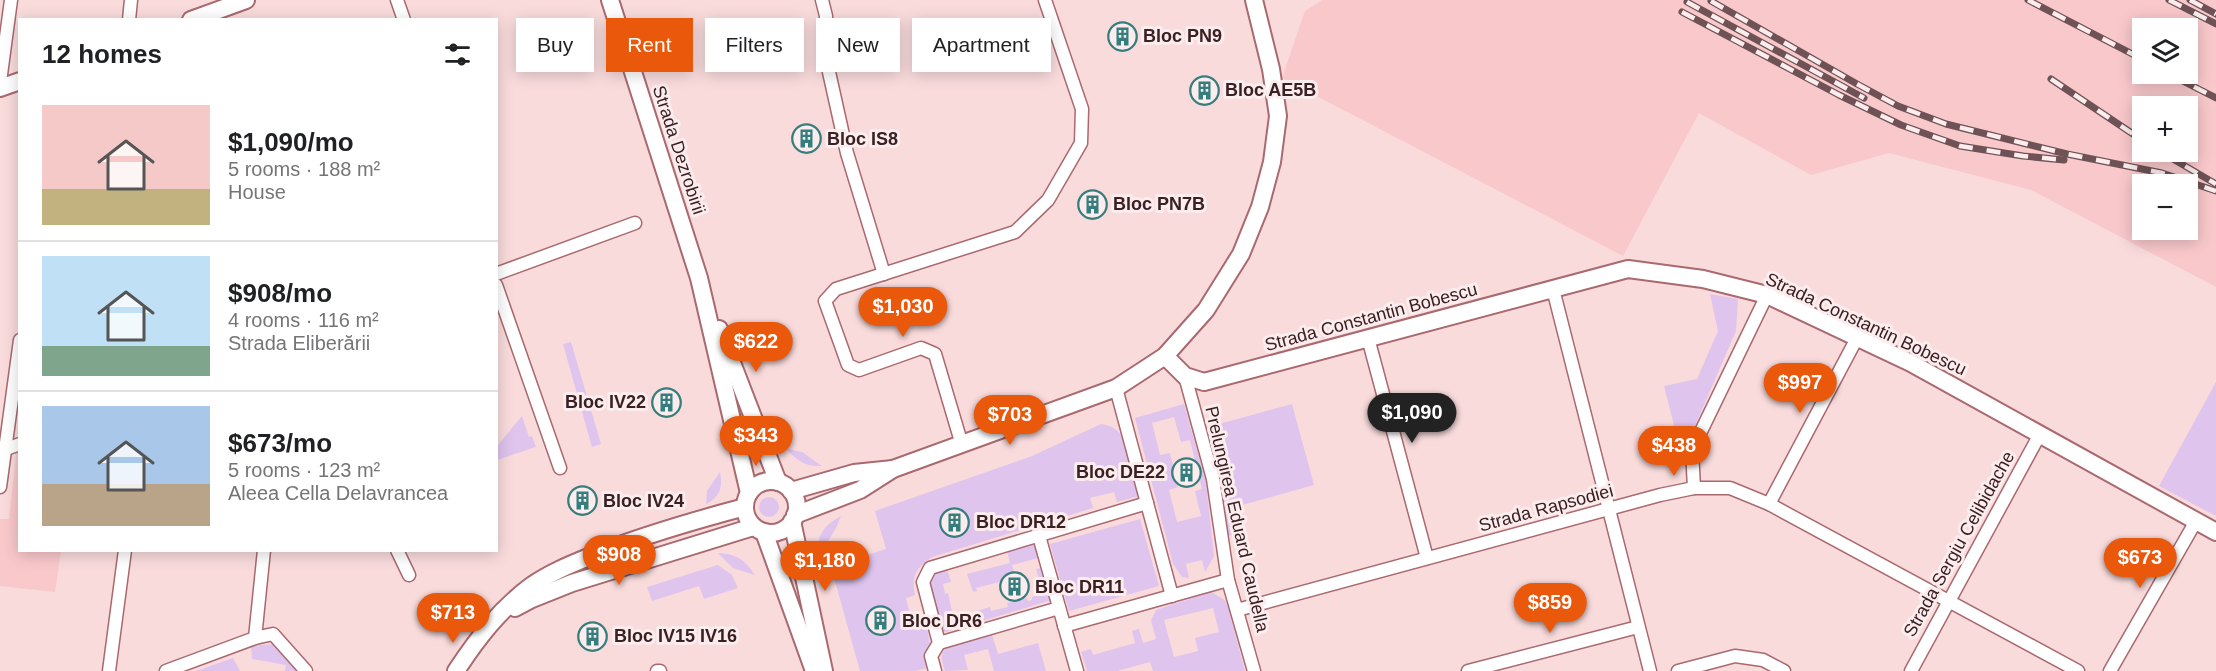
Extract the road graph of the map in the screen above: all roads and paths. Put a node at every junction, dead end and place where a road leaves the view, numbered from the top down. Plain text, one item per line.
1 (11, 0) edge
2 (131, 0) edge
3 (246, 0) edge
4 (397, 0) edge
5 (610, 0) edge
6 (822, 0) edge
7 (1045, 0) edge
8 (1254, 0) edge
9 (129, 18) edge
10 (196, 18) edge
11 (403, 18) edge
12 (0, 82) edge
13 (18, 82) edge
14 (0, 88) edge
15 (635, 223) dead end
16 (498, 273) edge
17 (884, 274) junction
18 (699, 278) junction
19 (1553, 289) junction
20 (498, 291) edge
21 (1767, 296) junction
22 (1368, 338) junction
23 (1857, 338) junction
24 (18, 352) edge
25 (1165, 356) junction
26 (1185, 376) junction
27 (1116, 388) junction
28 (2040, 434) junction
29 (18, 445) edge
30 (962, 445) junction
31 (2, 450) edge
32 (560, 468) dead end
33 (893, 469) junction
34 (0, 487) edge
35 (785, 487) junction
36 (1694, 488) junction
37 (747, 500) junction
38 (1147, 503) junction
39 (1769, 504) junction
40 (1609, 509) junction
41 (794, 518) junction
42 (2196, 521) junction
43 (759, 529) junction
44 (2216, 532) edge
45 (1039, 536) junction
46 (125, 552) edge
47 (264, 552) edge
48 (398, 552) edge
49 (1427, 558) junction
50 (408, 575) dead end
51 (1228, 580) junction
52 (1172, 596) junction
53 (1949, 600) junction
54 (1059, 608) junction
55 (1237, 610) junction
56 (1064, 626) junction
57 (1638, 627) junction
58 (479, 636) junction
59 (255, 638) junction
60 (939, 643) junction
61 (186, 667) edge
62 (109, 671) edge
63 (166, 671) edge
64 (306, 671) edge
65 (456, 671) edge
66 (814, 671) edge
67 (824, 671) edge
68 (935, 671) edge
69 (1077, 671) edge
70 (1254, 671) edge
71 (1468, 671) edge
72 (1650, 671) edge
73 (1678, 671) edge
74 (1784, 671) edge
75 (1911, 671) edge
76 (2078, 671) edge
77 (2110, 671) edge

1 - 12 street
2 - 9 street
3 - 10 street
4 - 11 street
5 - 18 street, Strada Dezrobirii
6 - 17 street
7 - 17 street
8 - 25 street
13 - 14 street
15 - 16 street
17 - 30 street
18 - 35 street, Strada Dezrobirii
18 - 37 street, Strada Dezrobirii
19 - 21 street, Strada Constantin Bobescu
19 - 22 street, Strada Constantin Bobescu
19 - 40 street
20 - 32 street
21 - 23 street, Strada Constantin Bobescu
21 - 36 street
22 - 26 street, Strada Constantin Bobescu
22 - 49 street
23 - 28 street, Strada Constantin Bobescu
23 - 39 street
24 - 31 street
25 - 26 street
25 - 27 street
26 - 51 street, Prelungirea Eduard Caudella
27 - 30 street
27 - 38 street
28 - 42 street, Strada Constantin Bobescu
28 - 53 street, Strada Sergiu Celibidache
29 - 31 street
30 - 33 street
31 - 34 street
33 - 35 street
33 - 41 street
35 - 37 street
35 - 41 street, Strada Dezrobirii
36 - 39 street, Strada Rapsodiei
36 - 40 street, Strada Rapsodiei
37 - 43 street, Strada Dezrobirii
37 - 58 street
38 - 45 street
38 - 52 street
39 - 53 street, Strada Rapsodiei
40 - 49 street, Strada Rapsodiei
40 - 57 street
41 - 43 street
41 - 67 street, Strada Dezrobirii
42 - 44 street, Strada Constantin Bobescu
42 - 77 street
43 - 58 street
43 - 66 street, Strada Dezrobirii
45 - 54 street
45 - 60 street
46 - 62 street
47 - 59 street
48 - 50 street
49 - 55 street, Strada Rapsodiei
51 - 52 street
51 - 55 street, Prelungirea Eduard Caudella
52 - 56 street
53 - 75 street, Strada Sergiu Celibidache
53 - 76 street, Strada Rapsodiei
54 - 56 street
54 - 60 street
55 - 70 street, Prelungirea Eduard Caudella
56 - 69 street
57 - 71 street
57 - 72 street
58 - 65 street
59 - 61 street
59 - 64 street
60 - 68 street
61 - 63 street
73 - 74 street

